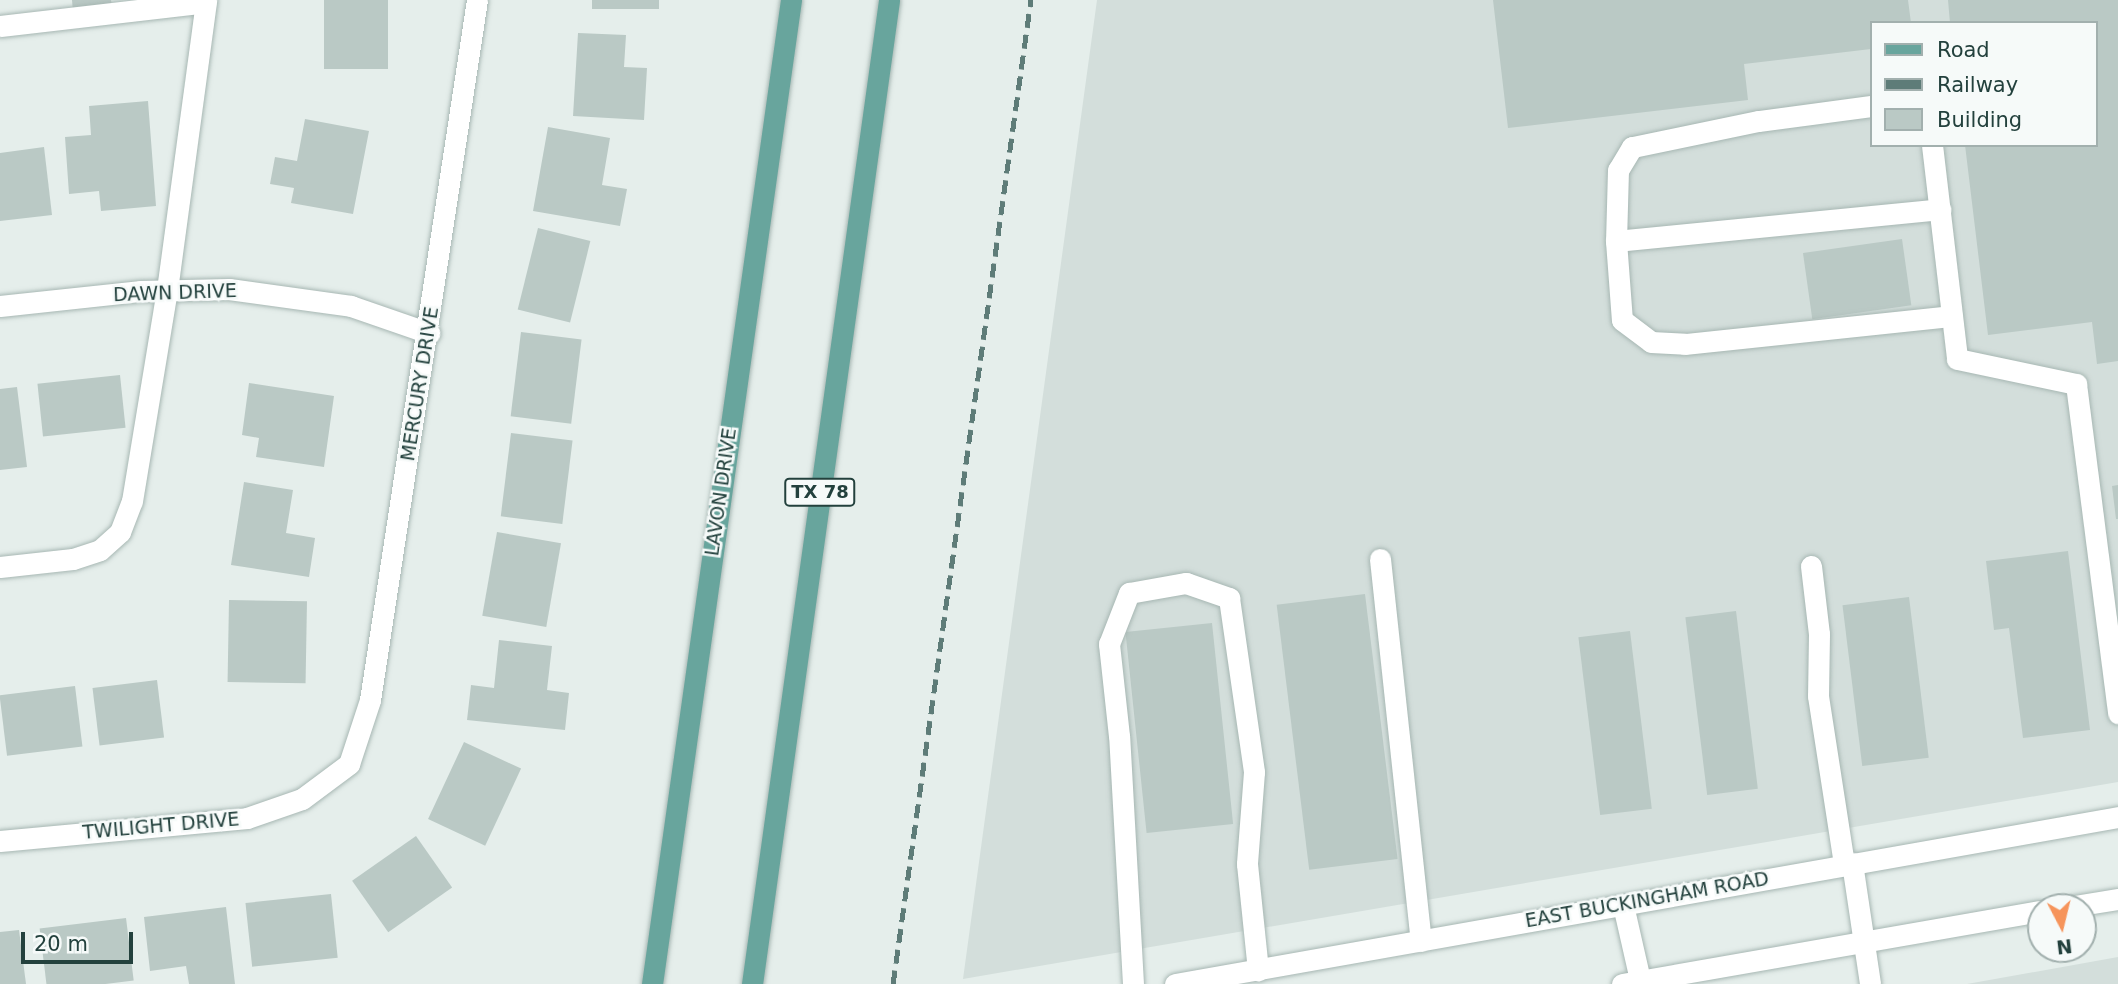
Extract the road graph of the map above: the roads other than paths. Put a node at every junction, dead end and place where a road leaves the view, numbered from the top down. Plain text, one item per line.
1 (477, 0) edge
2 (790, 0) edge
3 (889, 0) edge
4 (206, 1) edge
5 (0, 26) edge
6 (1870, 106) edge
7 (1932, 147) edge
8 (1940, 209) junction
9 (1616, 241) junction
10 (167, 290) junction
11 (0, 306) edge
12 (1952, 316) junction
13 (429, 332) junction
14 (1380, 559) dead end
15 (1811, 566) dead end
16 (0, 567) edge
17 (2118, 713) edge
18 (349, 764) joint
19 (2118, 817) edge
20 (0, 841) edge
21 (1848, 864) junction
22 (2118, 899) edge
23 (2097, 902) edge
24 (1623, 905) junction
25 (2027, 913) edge
26 (1421, 941) junction
27 (1865, 941) junction
28 (1258, 970) junction
29 (1634, 983) edge
30 (652, 984) edge
31 (752, 984) edge
32 (1133, 984) edge
33 (1175, 984) edge
34 (1870, 984) edge

1 - 13 street, MERCURY DRIVE
2 - 30 main road, LAVON DRIVE
3 - 31 main road, TX 78
4 - 5 street
4 - 10 street
6 - 9 street
7 - 8 street
8 - 9 street
8 - 12 street
9 - 12 street
10 - 11 street, DAWN DRIVE
10 - 13 street, DAWN DRIVE
10 - 16 street
12 - 17 street
13 - 18 street, MERCURY DRIVE
14 - 26 street
15 - 21 street
18 - 20 street, TWILIGHT DRIVE
19 - 21 street, EAST BUCKINGHAM ROAD
21 - 24 street, EAST BUCKINGHAM ROAD
21 - 27 street
22 - 23 street
24 - 26 street, EAST BUCKINGHAM ROAD
24 - 29 street
25 - 27 street
26 - 28 street, EAST BUCKINGHAM ROAD
27 - 29 street
27 - 34 street
28 - 32 street
28 - 33 street, EAST BUCKINGHAM ROAD

